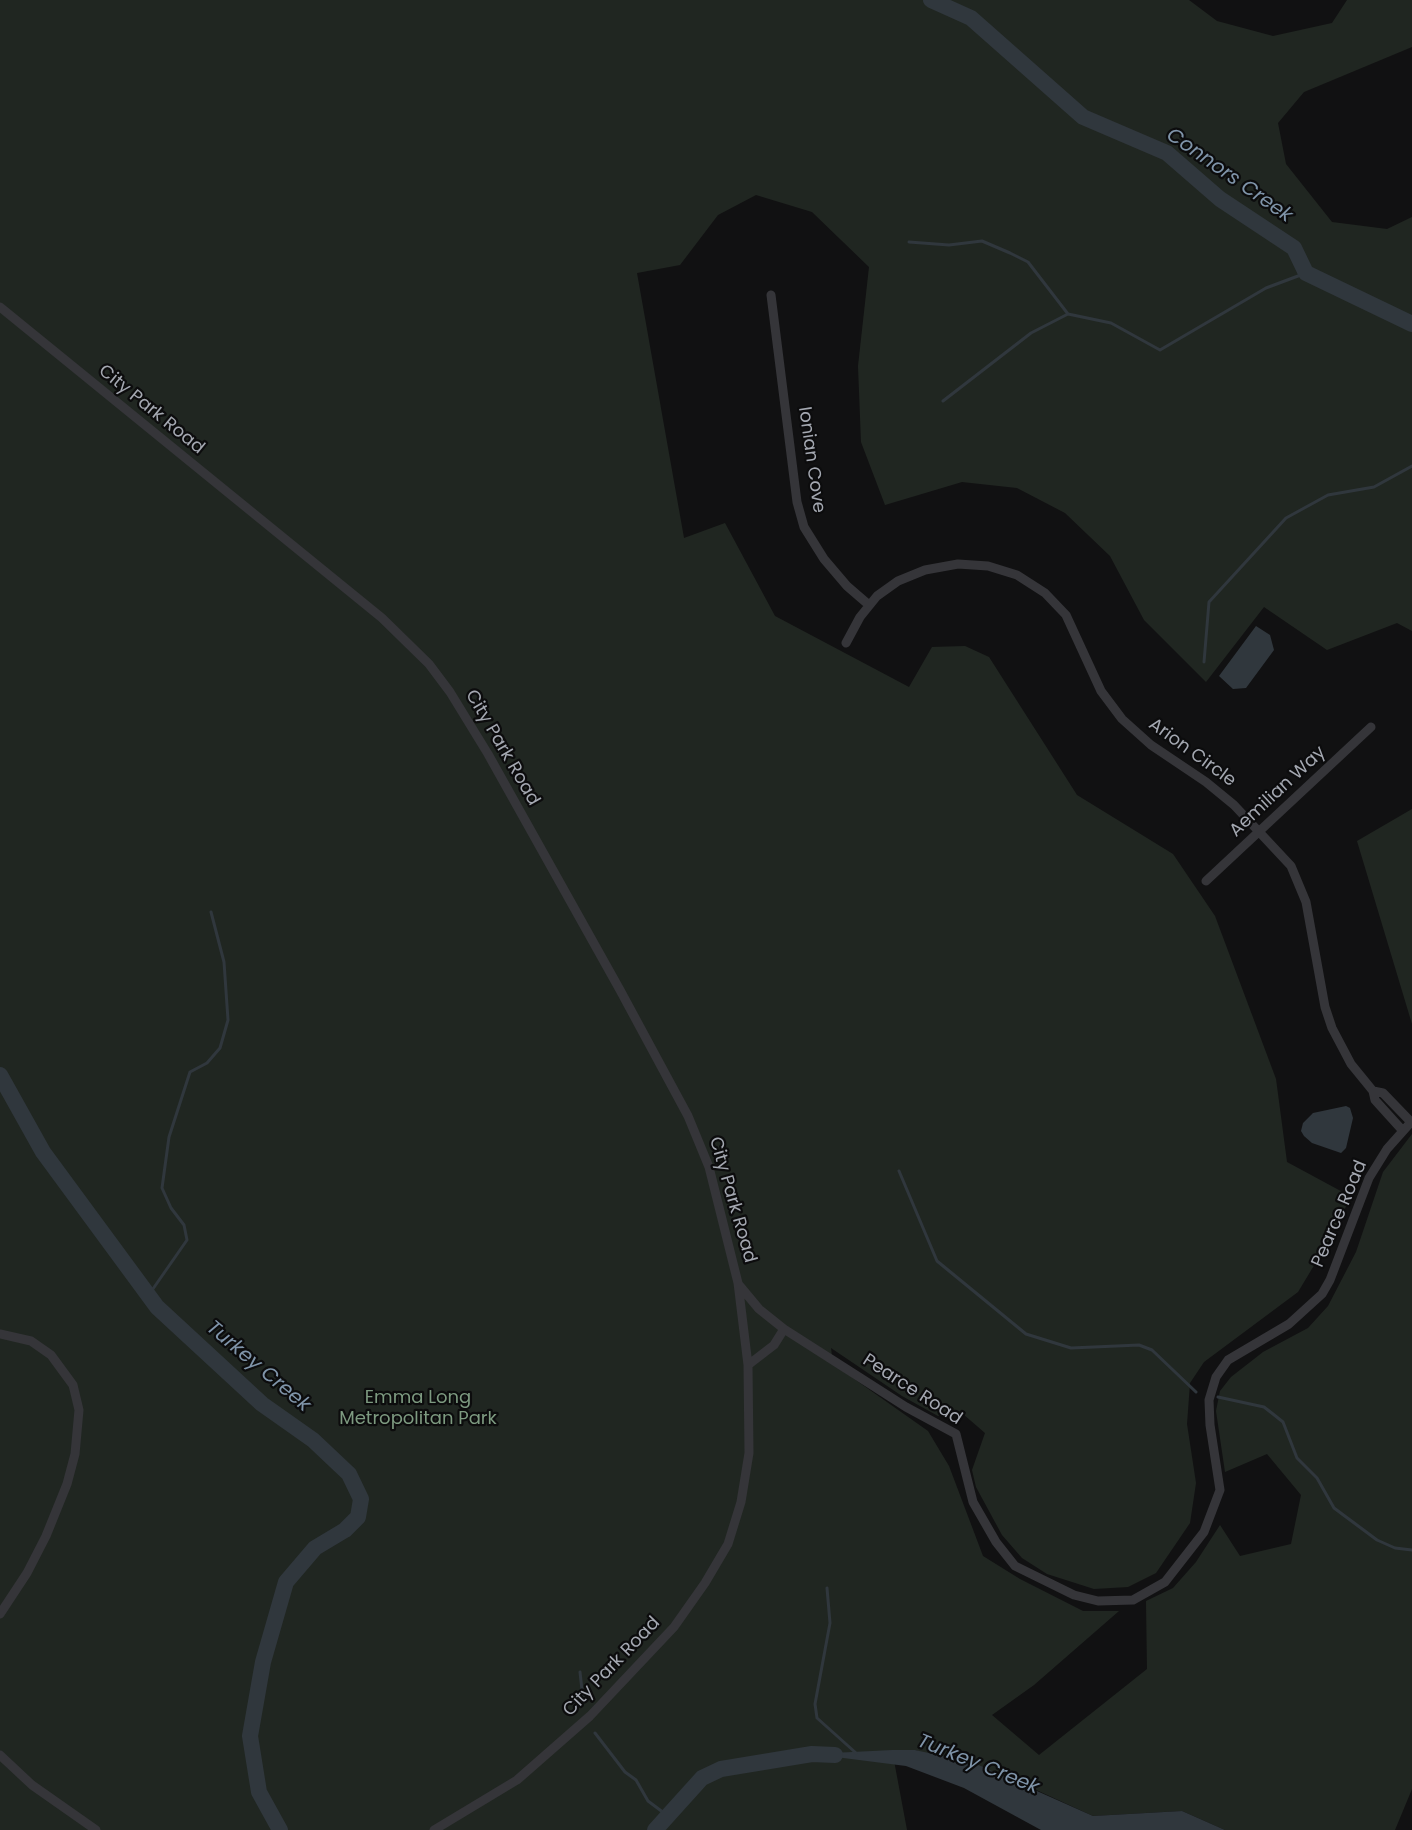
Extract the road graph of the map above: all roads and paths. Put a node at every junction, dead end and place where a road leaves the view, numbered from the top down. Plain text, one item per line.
1 (771, 296) dead end
2 (0, 307) edge
3 (869, 605) junction
4 (846, 643) dead end
5 (1371, 727) dead end
6 (1260, 832) junction
7 (1206, 881) dead end
8 (1373, 1091) junction
9 (1412, 1122) edge
10 (1402, 1131) junction
11 (738, 1283) junction
12 (784, 1329) junction
13 (0, 1334) edge
14 (748, 1365) junction
15 (0, 1614) edge
16 (0, 1755) edge
17 (96, 1830) edge
18 (434, 1830) edge

1 - 3 street, Ionian Cove
2 - 11 street, City Park Road
3 - 4 street, Arion Circle
3 - 6 street, Arion Circle
5 - 6 street, Aemilian Way
6 - 7 street, Aemilian Way
6 - 8 street, Arion Circle
8 - 9 street, Arion Circle
8 - 10 street, Arion Circle
9 - 10 street, Pearce Road
10 - 12 street, Pearce Road
11 - 12 street, Pearce Road
11 - 14 street, City Park Road
12 - 14 street
13 - 15 street
14 - 18 street, City Park Road
16 - 17 street

